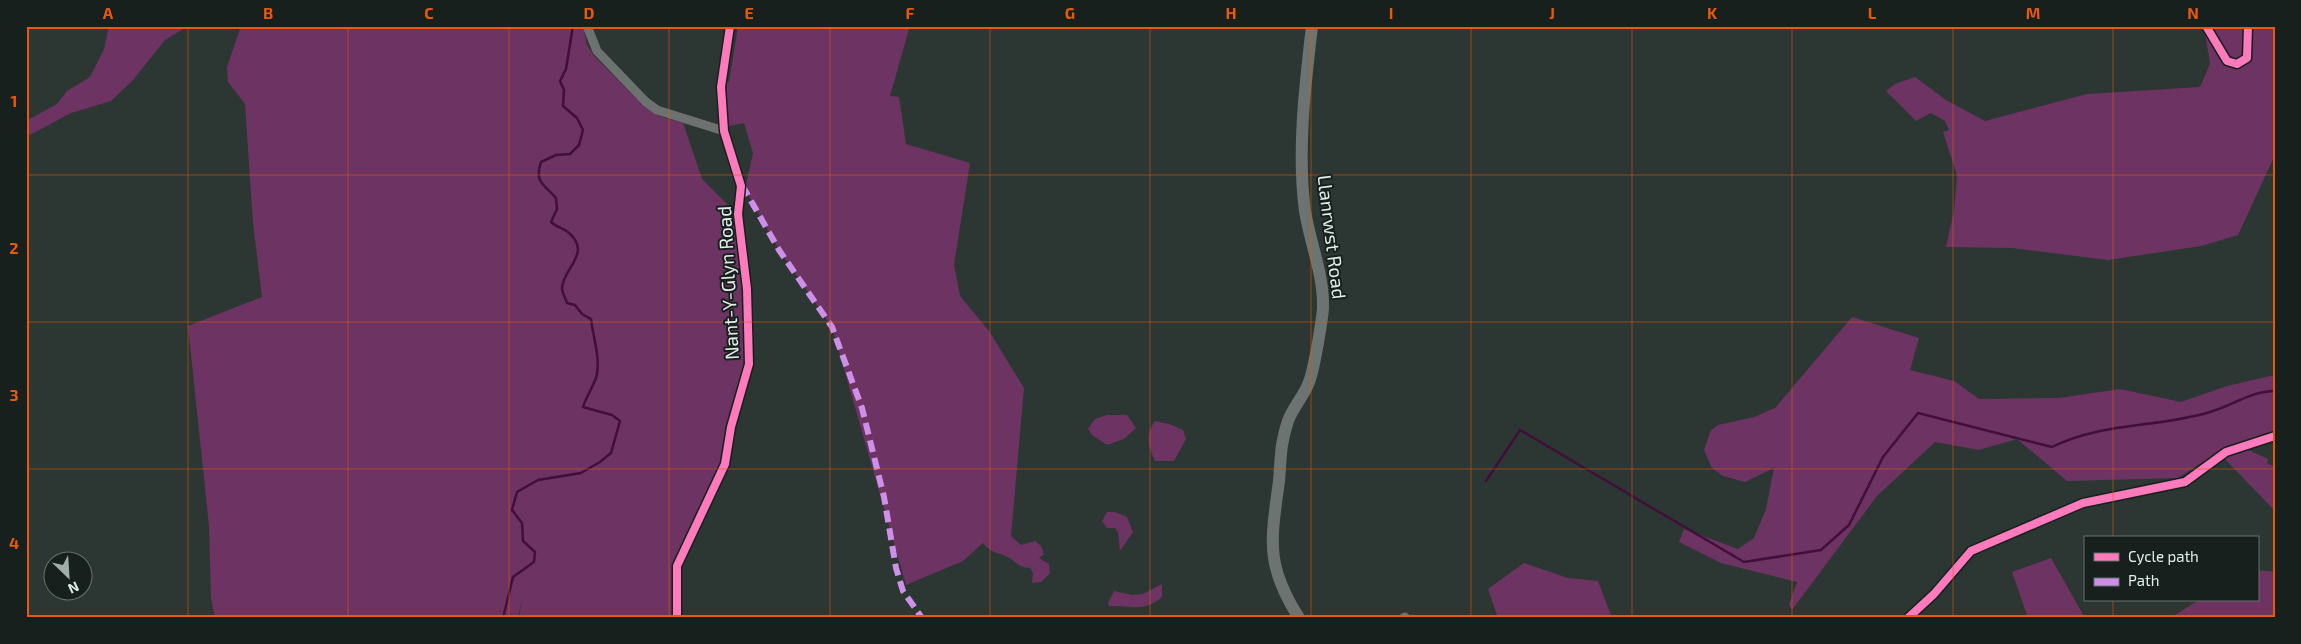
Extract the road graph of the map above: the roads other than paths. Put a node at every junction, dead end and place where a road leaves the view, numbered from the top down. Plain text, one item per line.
1 (586, 26) edge
2 (730, 26) edge
3 (1312, 26) edge
4 (2206, 26) edge
5 (2248, 26) edge
6 (724, 131) junction
7 (2275, 436) edge
8 (677, 618) edge
9 (1299, 618) edge
10 (1908, 618) edge

1 - 6 street
2 - 6 street, Nant-Y-Glyn Road
3 - 9 main road, Llanrwst Road
4 - 5 street
6 - 8 street, Nant-Y-Glyn Road
7 - 10 street

